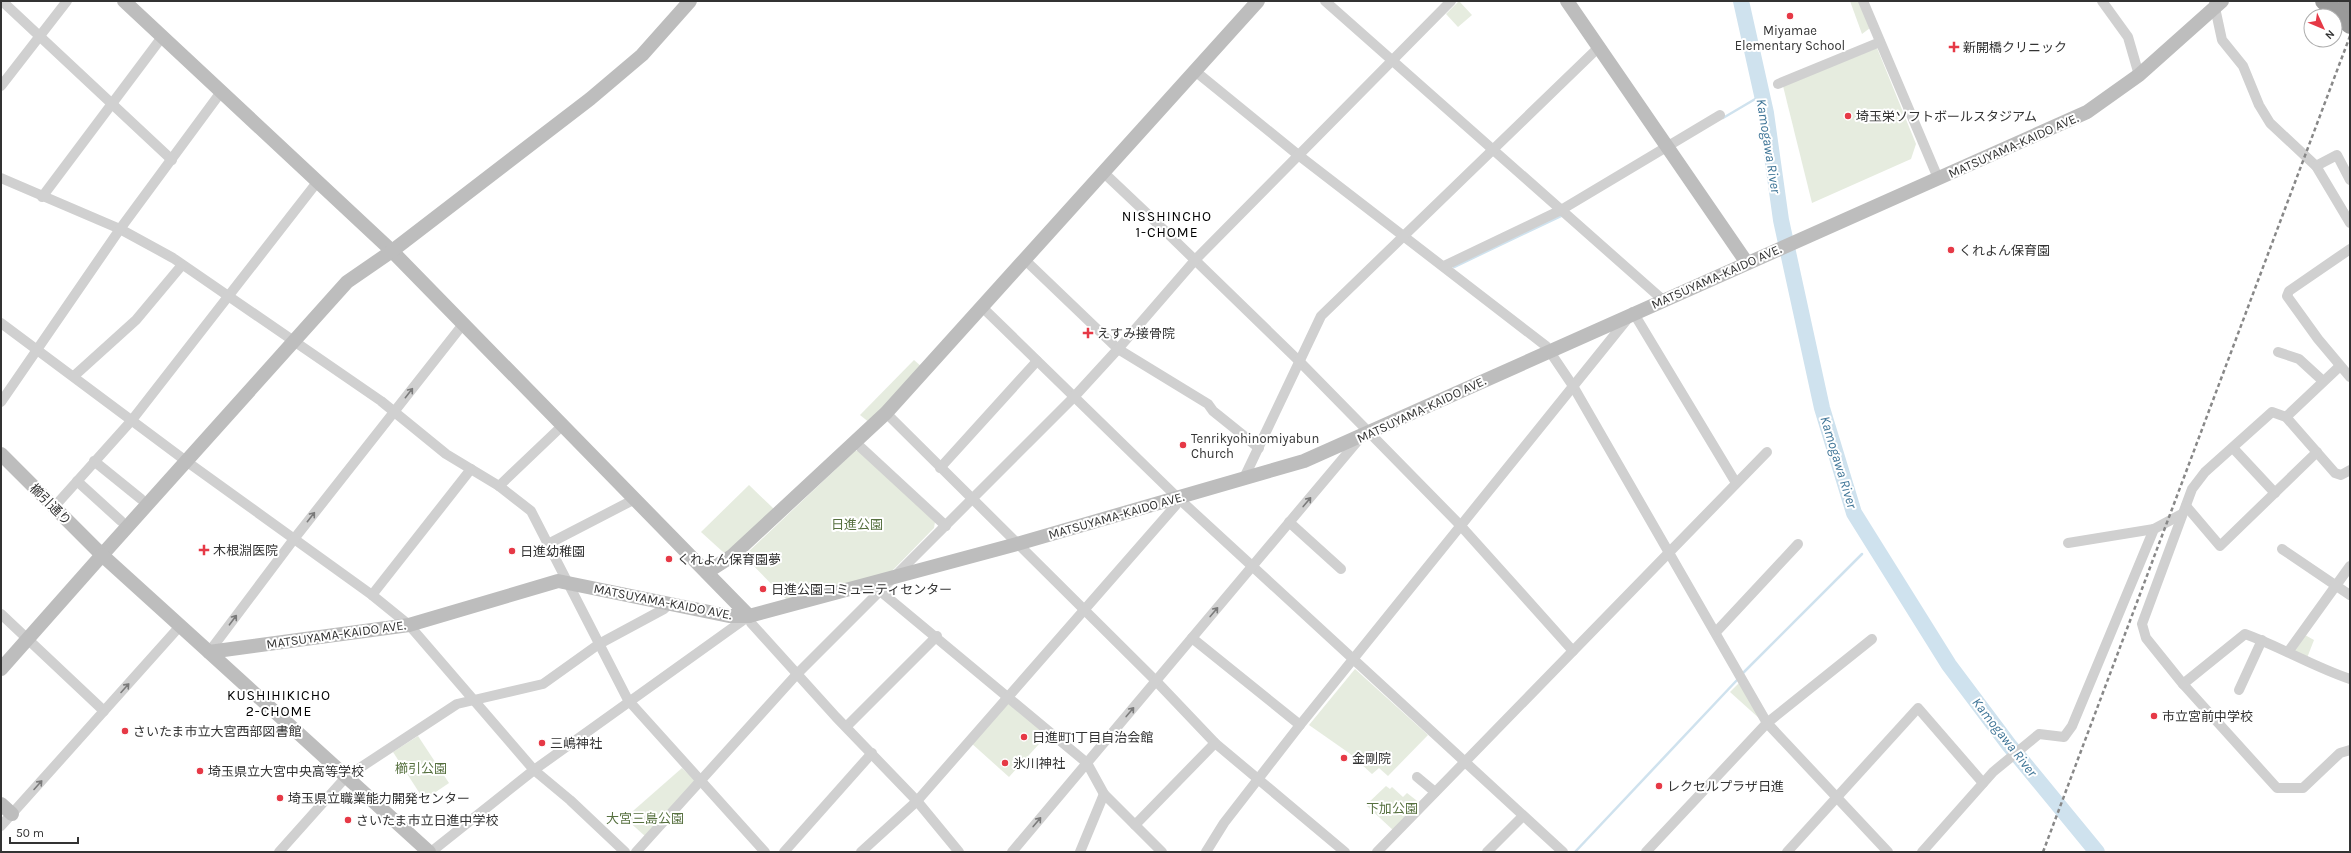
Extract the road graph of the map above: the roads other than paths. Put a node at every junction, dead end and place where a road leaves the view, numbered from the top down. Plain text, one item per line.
1 (2, 1) edge
2 (67, 1) edge
3 (124, 1) edge
4 (690, 1) edge
5 (1258, 1) edge
6 (1325, 1) edge
7 (1451, 1) edge
8 (1567, 1) edge
9 (1863, 1) edge
10 (2102, 1) edge
11 (2324, 1) edge
12 (2347, 1) edge
13 (2217, 3) edge
14 (2350, 4) edge
15 (2350, 25) edge
16 (41, 35) junction
17 (162, 37) junction
18 (1880, 42) junction
19 (1599, 47) junction
20 (1392, 60) junction
21 (1195, 71) junction
22 (2139, 76) junction
23 (1778, 84) dead end
24 (1, 86) edge
25 (221, 92) junction
26 (111, 104) junction
27 (1720, 115) dead end
28 (1667, 147) junction
29 (1493, 149) junction
30 (1297, 154) junction
31 (172, 160) junction
32 (2316, 166) junction
33 (1104, 172) junction
34 (1, 178) edge
35 (1938, 178) junction
36 (318, 180) junction
37 (2350, 180) edge
38 (42, 197) junction
39 (1562, 210) junction
40 (2350, 223) edge
41 (120, 229) junction
42 (1405, 237) junction
43 (2350, 249) edge
44 (392, 251) junction
45 (1196, 258) junction
46 (1024, 260) junction
47 (1747, 263) junction
48 (182, 265) junction
49 (1444, 266) junction
50 (228, 295) junction
51 (1663, 300) junction
52 (982, 307) junction
53 (1633, 312) junction
54 (1, 323) edge
55 (464, 323) junction
56 (294, 341) junction
57 (1118, 349) junction
58 (38, 350) junction
59 (1548, 350) junction
60 (2278, 352) dead end
61 (1037, 361) junction
62 (1300, 362) junction
63 (2340, 366) junction
64 (74, 376) junction
65 (2350, 377) edge
66 (2322, 381) junction
67 (1573, 386) junction
68 (1074, 397) junction
69 (1, 402) edge
70 (395, 412) junction
71 (886, 413) junction
72 (2286, 417) junction
73 (132, 420) junction
74 (563, 425) junction
75 (1365, 435) junction
76 (855, 442) junction
77 (1259, 448) junction
78 (2233, 448) junction
79 (1767, 452) dead end
80 (2317, 452) junction
81 (1, 454) edge
82 (94, 461) junction
83 (186, 461) junction
84 (940, 468) junction
85 (471, 469) junction
86 (2350, 470) edge
87 (1244, 478) junction
88 (77, 481) junction
89 (1736, 483) junction
90 (498, 486) junction
91 (2275, 493) junction
92 (1177, 497) junction
93 (635, 499) junction
94 (972, 499) junction
95 (141, 500) dead end
96 (54, 507) junction
97 (2184, 510) junction
98 (122, 521) dead end
99 (1289, 522) junction
100 (1460, 525) junction
101 (946, 526) junction
102 (2154, 529) junction
103 (294, 539) junction
104 (2068, 543) dead end
105 (548, 544) junction
106 (1017, 544) junction
107 (1798, 544) dead end
108 (2282, 548) dead end
109 (1670, 552) junction
110 (102, 555) junction
111 (1252, 566) junction
112 (2350, 567) edge
113 (1341, 569) dead end
114 (707, 572) junction
115 (893, 577) junction
116 (566, 582) junction
117 (2336, 587) junction
118 (880, 591) junction
119 (372, 595) junction
120 (2350, 595) edge
121 (670, 603) junction
122 (1084, 611) junction
123 (1, 614) edge
124 (749, 616) junction
125 (409, 625) junction
126 (180, 626) junction
127 (1716, 632) junction
128 (937, 636) junction
129 (1192, 638) junction
130 (27, 639) junction
131 (1872, 639) dead end
132 (2262, 640) junction
133 (598, 644) junction
134 (1572, 651) junction
135 (209, 652) junction
136 (2288, 652) junction
137 (1354, 660) junction
138 (1, 669) edge
139 (797, 674) junction
140 (2350, 679) edge
141 (1156, 681) junction
142 (2183, 684) junction
143 (2238, 690) dead end
144 (1009, 696) junction
145 (472, 699) junction
146 (628, 700) junction
147 (104, 711) junction
148 (1767, 724) junction
149 (1300, 725) junction
150 (847, 726) junction
151 (1215, 743) junction
152 (2350, 751) edge
153 (872, 753) junction
154 (1464, 762) junction
155 (1087, 763) junction
156 (534, 770) junction
157 (1417, 776) dead end
158 (346, 777) junction
159 (1258, 780) junction
160 (700, 782) junction
161 (1983, 783) junction
162 (1435, 792) junction
163 (1104, 794) junction
164 (1837, 797) junction
165 (917, 801) junction
166 (1, 804) edge
167 (12, 814) junction
168 (1523, 816) junction
169 (1135, 825) junction
170 (1, 826) edge
171 (279, 852) edge
172 (430, 852) edge
173 (625, 852) edge
174 (636, 852) edge
175 (765, 852) edge
176 (784, 852) edge
177 (861, 852) edge
178 (959, 852) edge
179 (1012, 852) edge
180 (1080, 852) edge
181 (1162, 852) edge
182 (1206, 852) edge
183 (1345, 852) edge
184 (1377, 852) edge
185 (1487, 852) edge
186 (1562, 852) edge
187 (1646, 852) edge
188 (1787, 852) edge
189 (1888, 852) edge
190 (1922, 852) edge

1 - 16 street
2 - 16 street
3 - 17 street
4 - 44 street
5 - 21 street
6 - 20 street
7 - 20 street
8 - 19 street
9 - 18 street
10 - 22 street
11 - 15 highway
12 - 14 highway
13 - 22 street, MATSUYAMA-KAIDO AVE.
13 - 32 street
16 - 24 street
16 - 26 street
17 - 25 street
17 - 26 street
18 - 23 street
18 - 35 street
19 - 28 street
19 - 29 street
20 - 29 street
20 - 30 street
21 - 30 street
21 - 33 street
22 - 35 street, MATSUYAMA-KAIDO AVE.
25 - 31 street
25 - 36 street
26 - 31 street
26 - 38 street
27 - 28 street
28 - 39 street
28 - 47 street
29 - 39 street
29 - 42 street
30 - 42 street
30 - 45 street
31 - 41 street
32 - 37 street
32 - 40 street
33 - 45 street
33 - 46 street
34 - 38 street
35 - 47 street, MATSUYAMA-KAIDO AVE.
36 - 44 street
36 - 50 street
38 - 41 street
39 - 49 street
39 - 51 street
41 - 48 street
41 - 58 street
42 - 49 street
42 - 62 street
43 - 63 street
44 - 55 street
44 - 56 street
45 - 57 street
45 - 62 street
46 - 52 street
46 - 57 street
47 - 51 street, MATSUYAMA-KAIDO AVE.
48 - 50 street
48 - 64 street
49 - 59 street
50 - 56 street
50 - 73 street
51 - 53 street, MATSUYAMA-KAIDO AVE.
52 - 61 street
52 - 71 street
53 - 59 street, MATSUYAMA-KAIDO AVE.
53 - 67 street
53 - 89 street
54 - 58 street
70 -> 55 street
55 - 74 street
56 - 70 street
56 - 83 street
57 - 68 street
57 - 77 street
58 - 64 street
58 - 69 street
59 - 67 street
59 - 75 street, MATSUYAMA-KAIDO AVE.
60 - 66 street
61 - 68 street
61 - 84 street
62 - 75 street
62 - 77 street
63 - 65 street
63 - 66 street
64 - 73 street
66 - 72 street
67 - 100 street
67 - 109 street
68 - 92 street
68 - 94 street
70 - 85 street
103 -> 70 street
71 - 76 street
71 - 84 street
72 - 78 street
72 - 80 street
73 - 82 street
73 - 83 street
74 - 90 street
74 - 93 street
75 - 87 street, MATSUYAMA-KAIDO AVE.
99 -> 75 street
75 - 100 street
76 - 101 street
76 - 114 street
77 - 87 street
78 - 91 street
78 - 97 street
79 - 89 street
80 - 86 street
80 - 91 street
81 - 96 street, 櫛引通り
82 - 88 street
82 - 95 street
83 - 103 street
83 - 110 street
84 - 94 street
85 - 90 street
85 - 119 street
87 - 92 street, MATSUYAMA-KAIDO AVE.
88 - 96 street
88 - 98 street
89 - 109 street
90 - 105 street
91 - 97 street
92 - 106 street, MATSUYAMA-KAIDO AVE.
92 - 111 street
92 - 122 street
93 - 105 street
93 - 114 street
94 - 101 street
94 - 106 street
96 - 110 street, 櫛引通り
97 - 102 street
97 - 142 street
99 - 111 street
99 - 113 street
100 - 134 street
100 - 137 street
101 - 115 street
102 - 104 street
102 - 161 street
103 - 119 street
135 -> 103 street
105 - 116 street
106 - 115 street, MATSUYAMA-KAIDO AVE.
106 - 122 street
107 - 127 street
108 - 117 street
109 - 127 street
109 - 134 street
110 - 126 street
110 - 130 street
129 -> 111 street
111 - 137 street
112 - 117 street
114 - 124 street
115 - 118 street
115 - 124 street, MATSUYAMA-KAIDO AVE.
116 - 121 street, MATSUYAMA-KAIDO AVE.
116 - 125 street, MATSUYAMA-KAIDO AVE.
116 - 133 street
117 - 120 street
117 - 136 street
118 - 128 street
118 - 139 street
119 - 125 street
121 - 124 street, MATSUYAMA-KAIDO AVE.
121 - 133 street
122 - 141 street
122 - 144 street
123 - 130 street
124 - 139 street
124 - 146 street
125 - 135 street, MATSUYAMA-KAIDO AVE.
125 - 145 street
126 - 135 street
147 -> 126 street
127 - 148 street
128 - 144 street
128 - 150 street
129 - 141 street
129 - 149 street
130 - 138 street
130 - 147 street
131 - 148 street
132 - 136 street
132 - 142 street
132 - 143 street
133 - 145 street
133 - 146 street
134 - 154 street
135 - 158 street
136 - 140 street
137 - 149 street
137 - 154 street
139 - 150 street
139 - 160 street
141 - 151 street
155 -> 141 street
142 - 152 street
144 - 155 street
144 - 165 street
145 - 156 street
145 - 158 street
146 - 156 street
146 - 160 street
167 -> 147 street
148 - 164 street
148 - 187 street
149 - 159 street
150 - 153 street
151 - 159 street
151 - 169 street
153 - 165 street
153 - 176 street
154 - 162 street
154 - 168 street
155 - 163 street
179 -> 155 street
156 - 172 street
156 - 173 street
157 - 162 street
158 - 171 street
158 - 172 street
159 - 182 street
159 - 183 street
160 - 174 street
160 - 175 street
161 - 164 street
161 - 190 street
162 - 184 street
163 - 169 street
163 - 180 street
164 - 188 street
164 - 189 street
165 - 177 street
165 - 178 street
166 - 167 street
167 - 170 street
168 - 185 street
168 - 186 street
169 - 181 street

